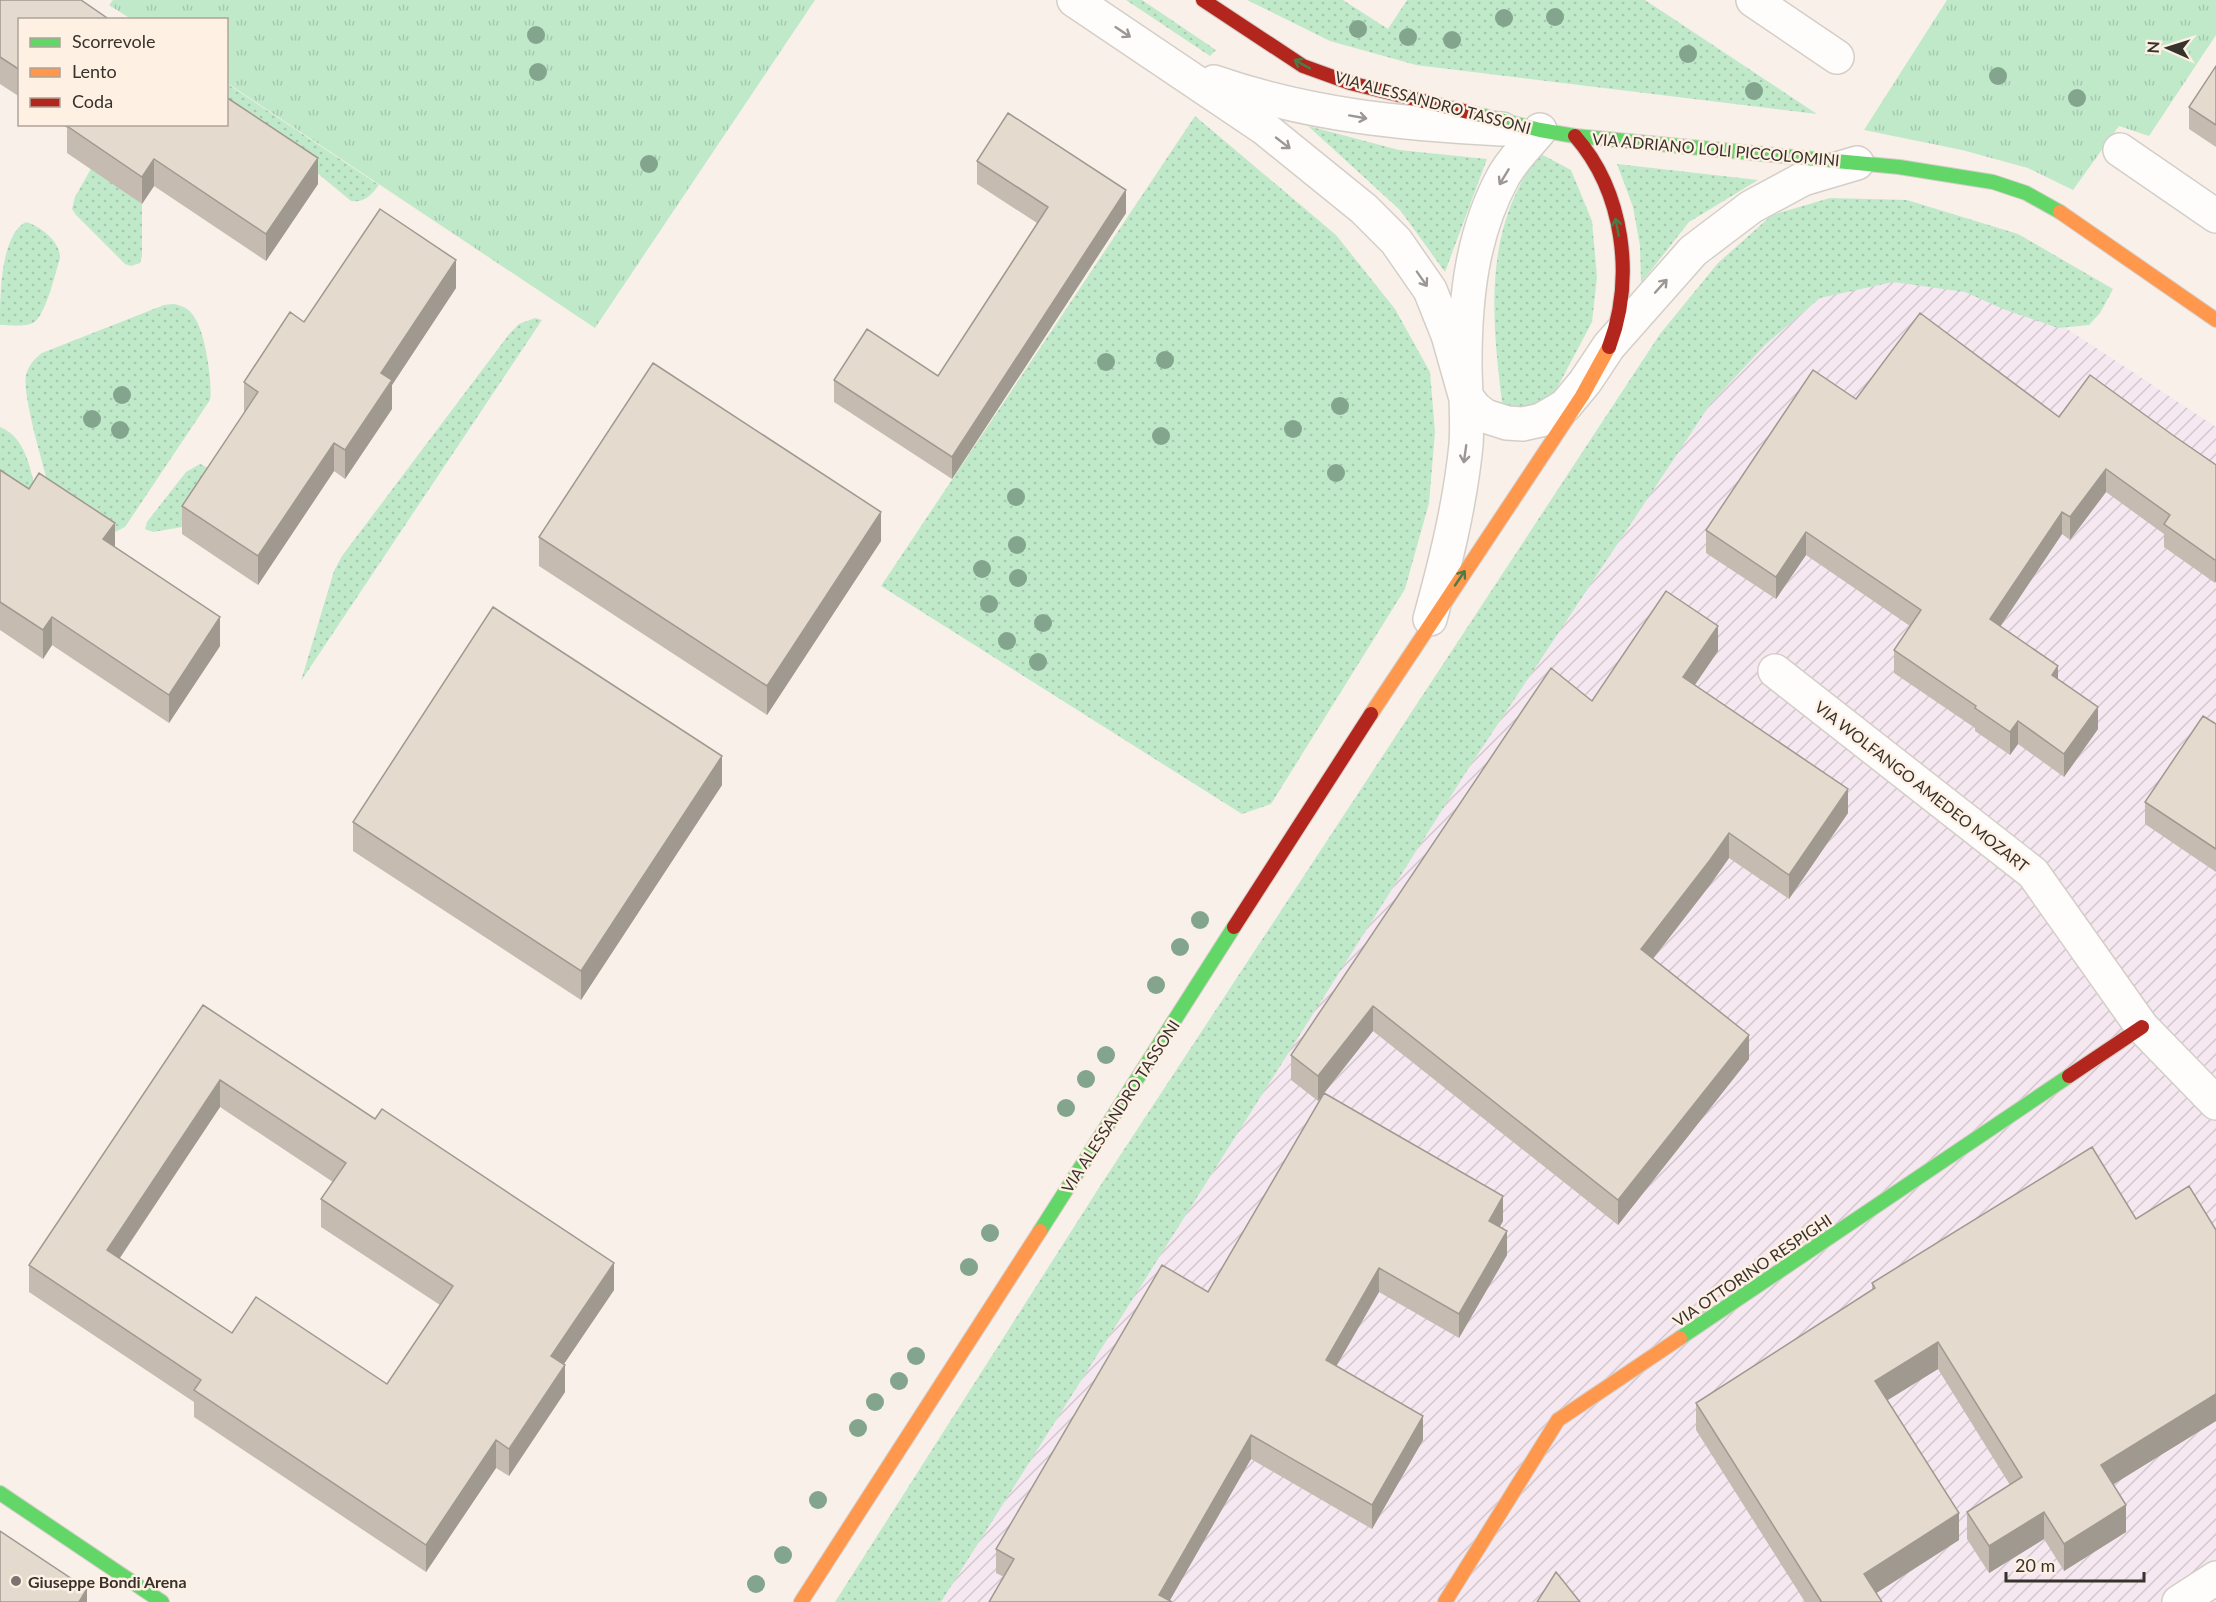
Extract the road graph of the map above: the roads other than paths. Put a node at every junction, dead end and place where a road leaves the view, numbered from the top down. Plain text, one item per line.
1 (1074, 0) edge
2 (1203, 0) edge
3 (1753, 0) edge
4 (1837, 57) dead end
5 (1180, 70) junction
6 (1540, 130) junction
7 (1575, 136) junction
8 (2120, 150) dead end
9 (1857, 163) junction
10 (2216, 216) edge
11 (2216, 320) edge
12 (1609, 346) junction
13 (1466, 395) junction
14 (1427, 627) junction
15 (1775, 671) dead end
16 (2142, 1027) junction
17 (2216, 1102) edge
18 (0, 1493) edge
19 (2216, 1578) edge
20 (807, 1596) edge
21 (162, 1602) edge
22 (1445, 1602) edge
23 (2179, 1602) edge

1 -> 5 street, VIA ALESSANDRO TASSONI
6 -> 2 street, VIA ALESSANDRO TASSONI
3 - 4 street
5 -> 6 street, VIA ALESSANDRO TASSONI
5 -> 13 street, VIA ALESSANDRO TASSONI
6 - 7 street, VIA ALESSANDRO TASSONI
6 -> 13 street, VIA ALESSANDRO TASSONI
7 - 9 street, VIA ADRIANO LOLI PICCOLOMINI
12 -> 7 street, VIA ALESSANDRO TASSONI
8 - 10 street
9 - 11 street, VIA ADRIANO LOLI PICCOLOMINI
12 -> 9 street, VIA ADRIANO LOLI PICCOLOMINI
12 - 13 street, VIA ALESSANDRO TASSONI
14 -> 12 street, VIA ALESSANDRO TASSONI
13 -> 14 street, VIA ALESSANDRO TASSONI
14 - 20 street, VIA ALESSANDRO TASSONI
15 - 16 street, VIA WOLFANGO AMEDEO MOZART
16 - 17 street, VIA WOLFANGO AMEDEO MOZART
16 - 22 street, VIA OTTORINO RESPIGHI
18 - 21 street
19 - 23 street

